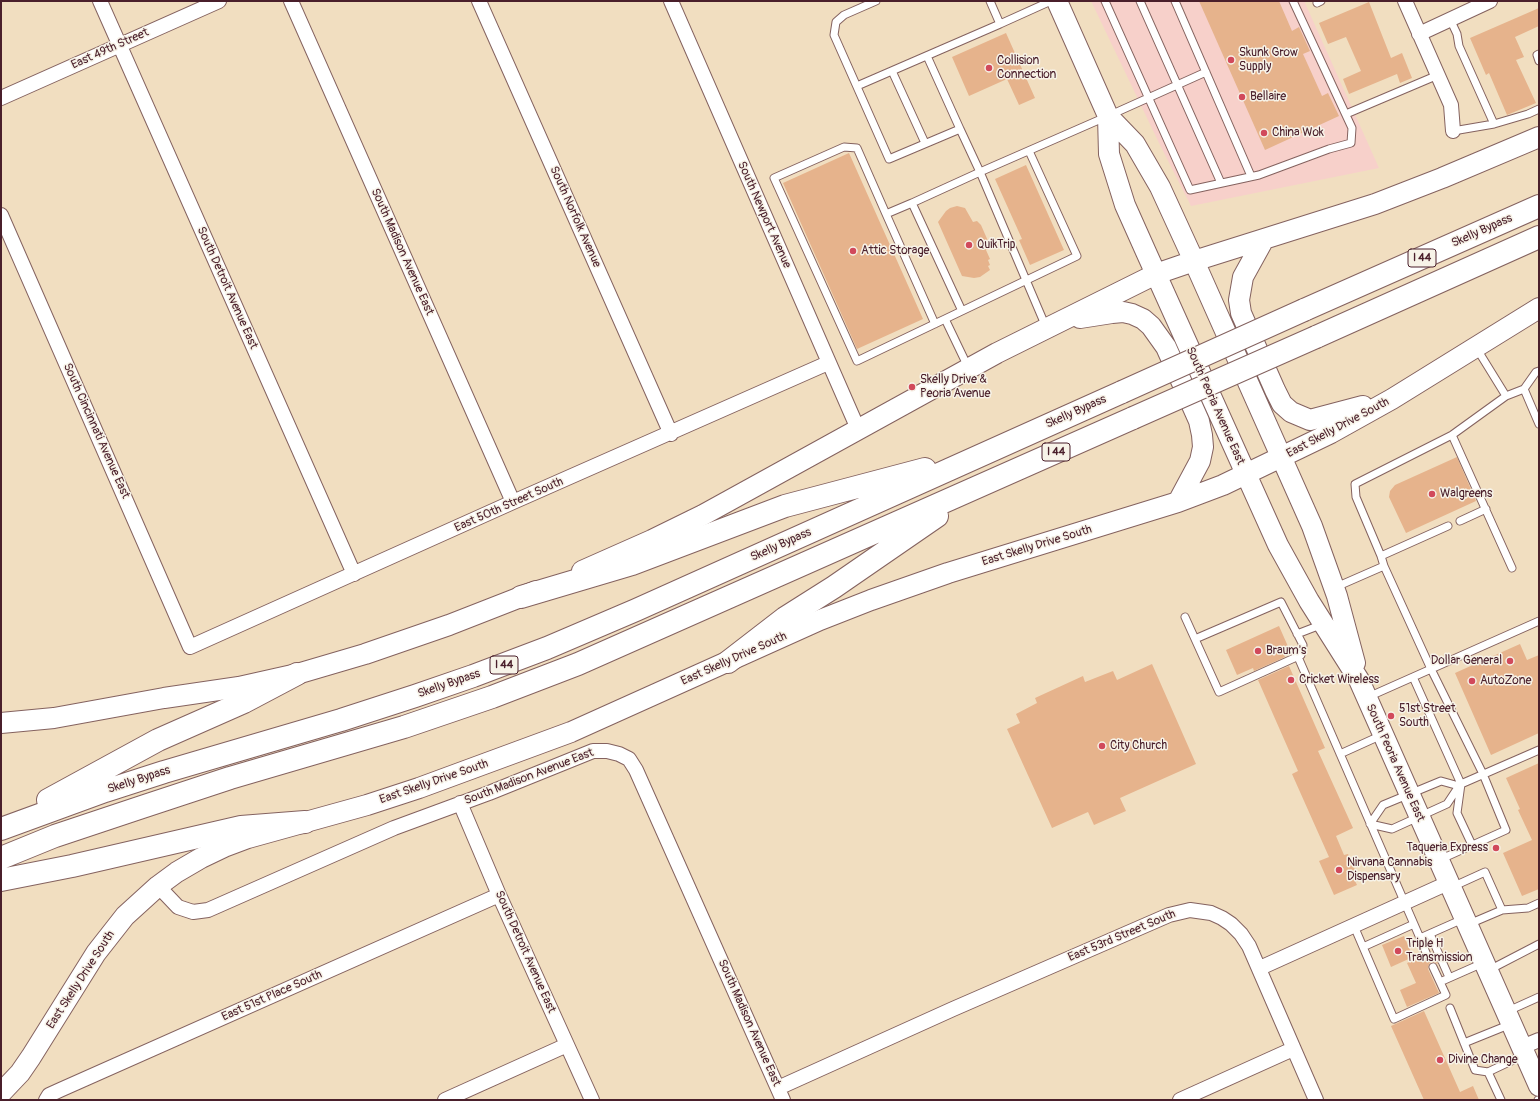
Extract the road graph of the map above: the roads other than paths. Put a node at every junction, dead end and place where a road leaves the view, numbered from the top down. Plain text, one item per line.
1 (100, 1) edge
2 (219, 1) edge
3 (291, 1) edge
4 (479, 1) edge
5 (670, 1) edge
6 (876, 1) edge
7 (990, 1) edge
8 (1051, 1) edge
9 (1057, 1) edge
10 (1105, 1) edge
11 (1140, 1) edge
12 (1175, 1) edge
13 (1293, 1) edge
14 (1405, 1) edge
15 (1490, 1) edge
16 (1450, 19) junction
17 (1000, 24) junction
18 (1419, 34) junction
19 (119, 45) junction
20 (1539, 54) edge
21 (927, 56) junction
22 (1539, 61) edge
23 (892, 71) junction
24 (1206, 72) junction
25 (1438, 75) junction
26 (1177, 85) junction
27 (857, 86) junction
28 (1, 98) edge
29 (1148, 98) junction
30 (1539, 109) edge
31 (1346, 114) junction
32 (1108, 116) junction
33 (1494, 124) junction
34 (960, 129) junction
35 (1453, 131) joint
36 (1539, 137) edge
37 (925, 143) junction
38 (1029, 151) junction
39 (980, 172) junction
40 (1251, 176) junction
41 (1221, 183) junction
42 (912, 203) junction
43 (1539, 206) edge
44 (886, 214) junction
45 (1, 215) edge
46 (1539, 237) edge
47 (1264, 239) junction
48 (1194, 261) junction
49 (1156, 274) junction
50 (1027, 280) junction
51 (1539, 308) edge
52 (962, 311) junction
53 (945, 319) junction
54 (935, 324) junction
55 (1054, 324) junction
56 (1476, 347) junction
57 (828, 363) junction
58 (968, 368) junction
59 (1539, 371) edge
60 (1524, 389) junction
61 (1506, 396) junction
62 (1392, 399) junction
63 (1539, 424) edge
64 (858, 429) junction
65 (671, 434) junction
66 (1452, 435) junction
67 (988, 452) junction
68 (1281, 458) junction
69 (1246, 475) junction
70 (980, 487) junction
71 (513, 502) junction
72 (1178, 502) junction
73 (1486, 509) junction
74 (1460, 521) dead end
75 (1448, 526) dead end
76 (1381, 556) junction
77 (1384, 566) junction
78 (1512, 568) dead end
79 (354, 574) junction
80 (1334, 588) junction
81 (521, 597) junction
82 (1185, 617) dead end
83 (1539, 621) edge
84 (1323, 624) junction
85 (1297, 634) junction
86 (1195, 639) junction
87 (190, 647) joint
88 (1298, 657) junction
89 (728, 662) junction
90 (1431, 669) junction
91 (297, 674) junction
92 (1413, 677) junction
93 (1363, 689) junction
94 (1, 724) edge
95 (1383, 735) junction
96 (1539, 750) edge
97 (1340, 754) junction
98 (1482, 774) junction
99 (1460, 785) junction
100 (1410, 794) junction
101 (460, 803) junction
102 (1419, 817) junction
103 (305, 822) junction
104 (1370, 824) junction
105 (1, 825) edge
106 (1, 829) edge
107 (1472, 845) junction
108 (1, 858) edge
109 (1438, 860) junction
110 (1, 880) edge
111 (158, 886) junction
112 (1449, 886) junction
113 (500, 895) junction
114 (1405, 903) junction
115 (1539, 903) edge
116 (1502, 910) junction
117 (1466, 922) junction
118 (1414, 924) junction
119 (1354, 926) junction
120 (1430, 934) junction
121 (1420, 938) junction
122 (1539, 944) edge
123 (1363, 946) junction
124 (1427, 955) dead end
125 (1486, 966) junction
126 (1433, 967) dead end
127 (1260, 968) junction
128 (1449, 978) junction
129 (1440, 982) junction
130 (1539, 997) edge
131 (1450, 1008) dead end
132 (1508, 1018) junction
133 (1464, 1043) junction
134 (567, 1045) junction
135 (1529, 1047) edge
136 (1293, 1049) junction
137 (1488, 1072) junction
138 (1539, 1086) edge
139 (1, 1093) edge
140 (780, 1094) edge
141 (46, 1100) edge
142 (445, 1100) edge
143 (592, 1100) edge
144 (1180, 1100) edge
145 (1316, 1100) edge
146 (1501, 1100) edge

1 - 19 street, South Detroit Avenue East
2 - 19 street, East 49th Street
3 - 71 street, South Madison Avenue East
4 - 65 street, South Norfolk Avenue
5 - 57 street, South Newport Avenue
6 - 27 lane
7 - 17 lane
8 - 17 lane
9 - 32 main road, South Peoria Avenue East
10 - 29 lane
11 - 26 lane
12 - 24 lane
13 - 31 lane
14 - 18 street
15 - 16 street
16 - 18 street
16 - 33 lane
17 - 21 lane
18 - 25 street
19 - 28 street, East 49th Street
19 - 79 street, South Detroit Avenue East
20 - 22 lane
21 - 23 lane
21 - 34 lane
23 - 27 lane
23 - 37 lane
24 - 26 lane
24 - 40 lane
25 - 31 lane
25 - 35 street
26 - 29 lane
26 - 41 lane
27 - 37 lane
29 - 32 lane
29 - 41 lane
30 - 33 lane
31 - 40 lane
32 - 38 lane
32 - 48 main road, South Peoria Avenue East
32 - 49 main road, South Peoria Avenue East
33 - 35 lane
34 - 37 lane
34 - 39 lane
36 - 47 main road
38 - 39 lane
38 - 50 lane
39 - 42 lane
39 - 50 lane
40 - 41 lane
42 - 44 lane
42 - 52 lane
43 - 67 highway, Skelly Bypass / I 44, bridge
44 - 54 lane
44 - 54 lane
45 - 87 street, South Cincinnati Avenue East
46 - 70 highway, I 44, bridge
47 - 48 main road
47 - 62 main road
48 - 49 main road
48 - 68 main road, South Peoria Avenue East
49 - 55 main road
49 - 69 main road, South Peoria Avenue East
50 - 52 lane
50 - 55 lane
51 - 56 main road, East Skelly Drive South
52 - 53 lane
53 - 54 lane
53 - 58 lane
55 - 58 main road
55 - 72 main road
56 - 61 lane
56 - 62 main road, East Skelly Drive South
57 - 64 street, South Newport Avenue
57 - 65 street, East 50th Street South
58 - 64 main road
59 - 60 lane
60 - 61 lane
60 - 63 lane
61 - 66 lane
62 - 68 main road, East Skelly Drive South
64 - 81 main road
65 - 71 street, East 50th Street South
66 - 73 lane
66 - 76 lane
67 - 81 highway
67 - 106 highway, Skelly Bypass / I 44
68 - 69 main road, East Skelly Drive South
68 - 80 main road, South Peoria Avenue East
69 - 72 main road, East Skelly Drive South
69 - 84 main road, South Peoria Avenue East
70 - 89 highway
70 - 108 highway, I 44
71 - 79 street, East 50th Street South
72 - 89 main road, East Skelly Drive South
73 - 74 lane
73 - 78 lane
75 - 76 lane
76 - 77 lane
77 - 80 lane
77 - 90 lane
79 - 87 street, East 50th Street South
80 - 93 main road, South Peoria Avenue East
81 - 91 main road
82 - 86 lane
83 - 90 lane
84 - 85 lane
84 - 93 main road, South Peoria Avenue East
85 - 86 lane
85 - 88 lane
86 - 88 lane
88 - 97 lane
89 - 103 main road, East Skelly Drive South
90 - 92 lane
90 - 98 lane
91 - 94 main road
91 - 105 highway
92 - 93 lane
92 - 99 lane
93 - 95 main road, South Peoria Avenue East
95 - 97 lane
95 - 100 main road, South Peoria Avenue East
96 - 98 lane
97 - 104 lane
98 - 99 lane
98 - 107 lane
99 - 100 lane
99 - 102 lane
99 - 107 lane
100 - 102 main road, South Peoria Avenue East
100 - 104 lane
101 - 111 street, South Madison Avenue East
101 - 113 street, South Detroit Avenue East
101 - 140 street, South Madison Avenue East
102 - 104 lane
102 - 109 main road, South Peoria Avenue East
103 - 110 highway
103 - 111 main road, East Skelly Drive South
104 - 114 lane
107 - 109 lane
109 - 112 main road, South Peoria Avenue East
111 - 139 main road, East Skelly Drive South
112 - 114 street
112 - 116 lane
112 - 117 main road, South Peoria Avenue East
113 - 134 street, South Detroit Avenue East
113 - 141 street, East 51st Place South
114 - 118 lane
114 - 119 street
115 - 116 lane
116 - 117 lane
117 - 120 lane
117 - 125 main road, South Peoria Avenue East
118 - 121 lane
118 - 123 lane
119 - 123 lane
119 - 127 street
120 - 121 lane
120 - 128 lane
121 - 124 lane
122 - 125 lane
123 - 129 lane
125 - 128 lane
125 - 132 main road, South Peoria Avenue East
126 - 129 lane
127 - 136 street, East 53rd Street South
127 - 140 street, East 53rd Street South
128 - 129 lane
130 - 132 lane
131 - 133 lane
132 - 133 lane
132 - 135 main road, South Peoria Avenue East
133 - 137 lane
134 - 142 street
134 - 143 street, South Detroit Avenue East
135 - 137 lane
135 - 138 main road, South Peoria Avenue East
136 - 144 street
136 - 145 street, East 53rd Street South
137 - 146 lane

